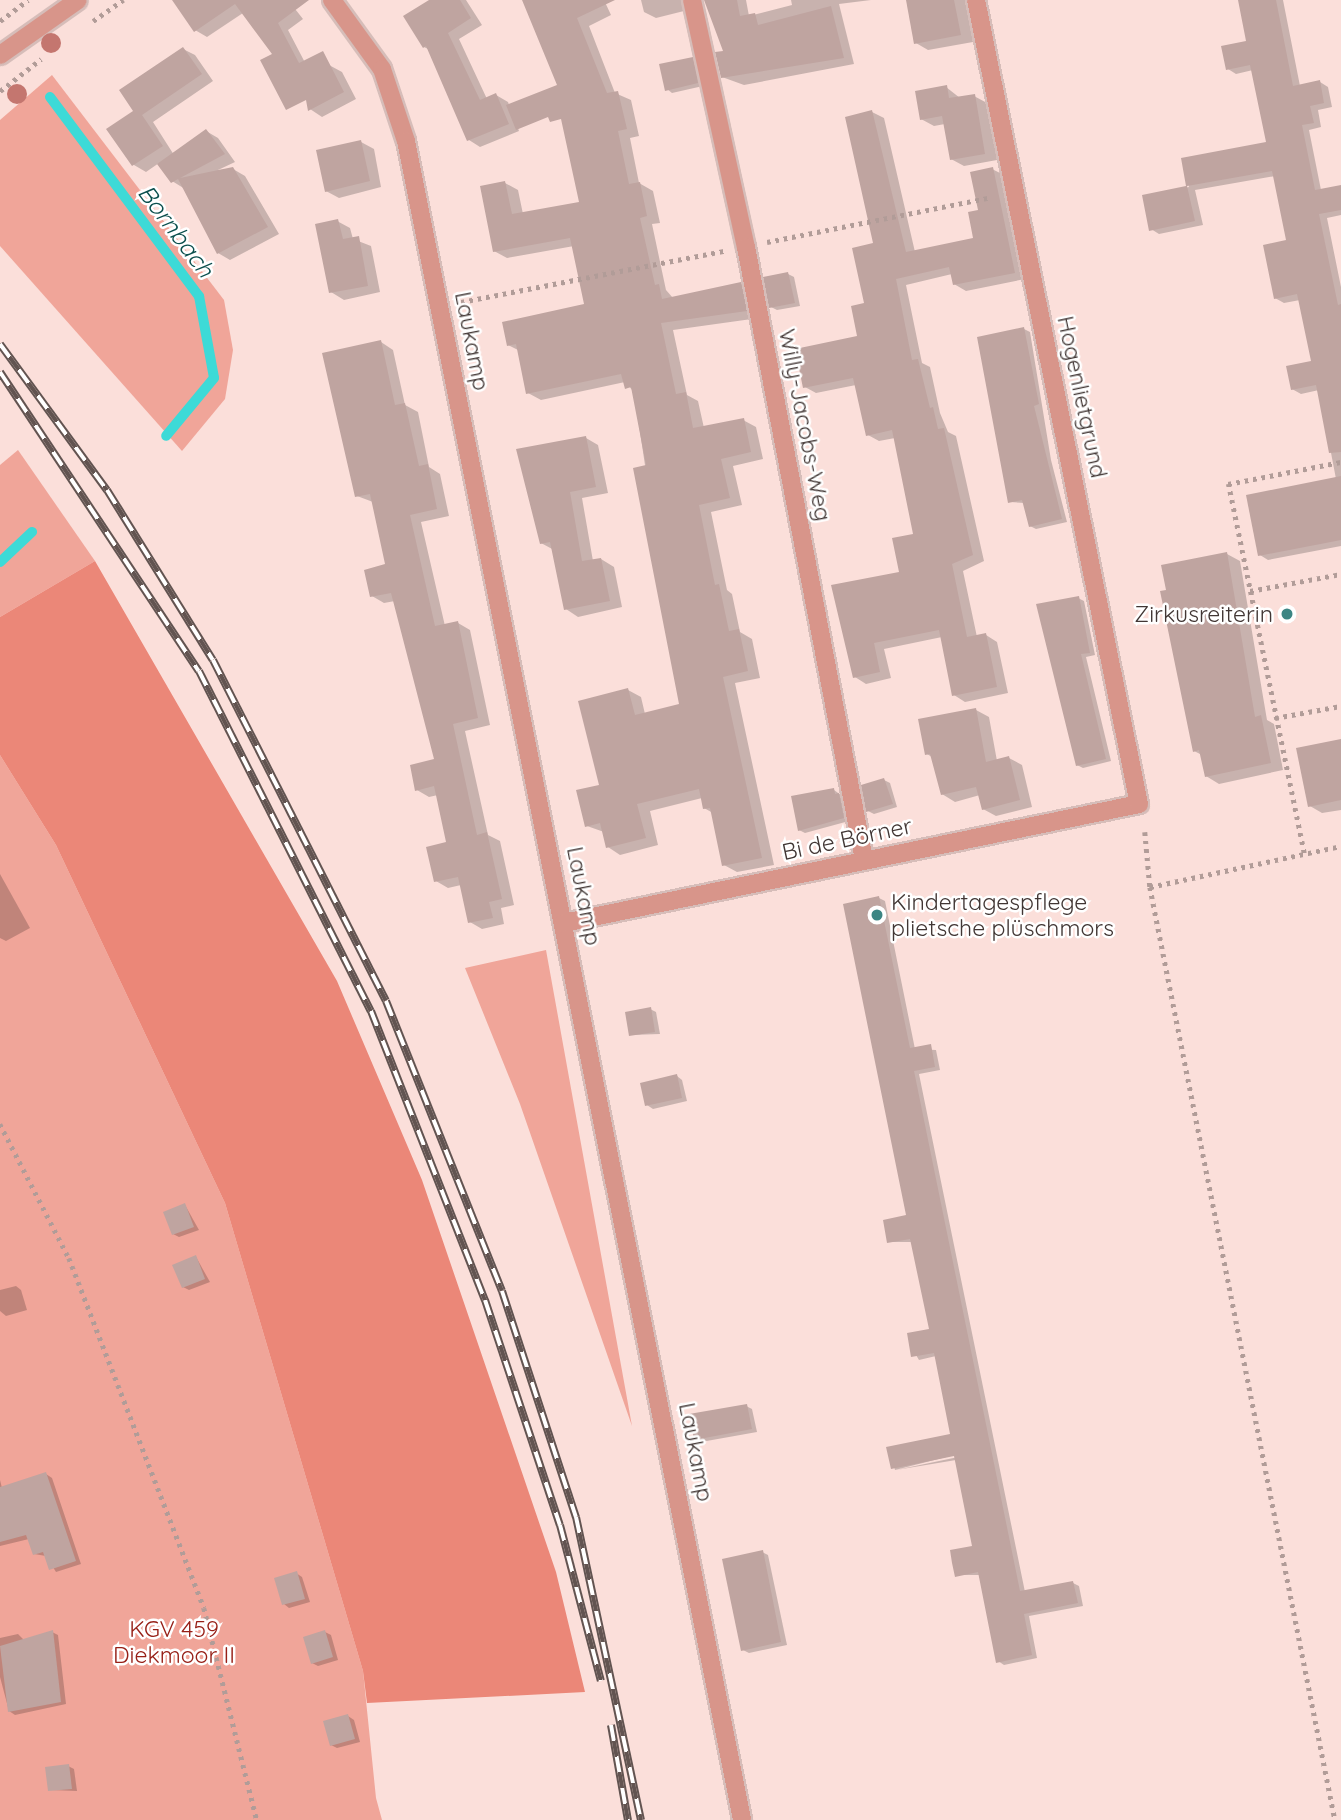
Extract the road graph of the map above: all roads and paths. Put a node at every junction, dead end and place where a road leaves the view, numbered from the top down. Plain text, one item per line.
1 (28, 0) edge
2 (78, 0) edge
3 (332, 0) edge
4 (692, 0) edge
5 (976, 0) edge
6 (0, 21) edge
7 (0, 55) edge
8 (1341, 462) edge
9 (1341, 574) edge
10 (1250, 591) junction
11 (1341, 706) edge
12 (1276, 718) junction
13 (1139, 804) joint
14 (1145, 832) dead end
15 (1341, 846) edge
16 (1304, 853) junction
17 (864, 860) junction
18 (1150, 887) junction
19 (564, 923) junction
20 (0, 1124) edge
21 (257, 1820) edge
22 (742, 1820) edge
23 (1335, 1820) edge

1 - 6 path
2 - 7 street
3 - 19 street, Laukamp
4 - 17 street, Willy-Jacobs-Weg
5 - 13 street, Hogenlietgrund
8 - 10 path
9 - 10 path
10 - 12 path
11 - 12 path
12 - 16 path
13 - 17 street, Bi de Börner
14 - 18 path
15 - 16 path
16 - 18 path
17 - 19 street, Bi de Börner
18 - 23 path
19 - 22 street, Laukamp
20 - 21 path

